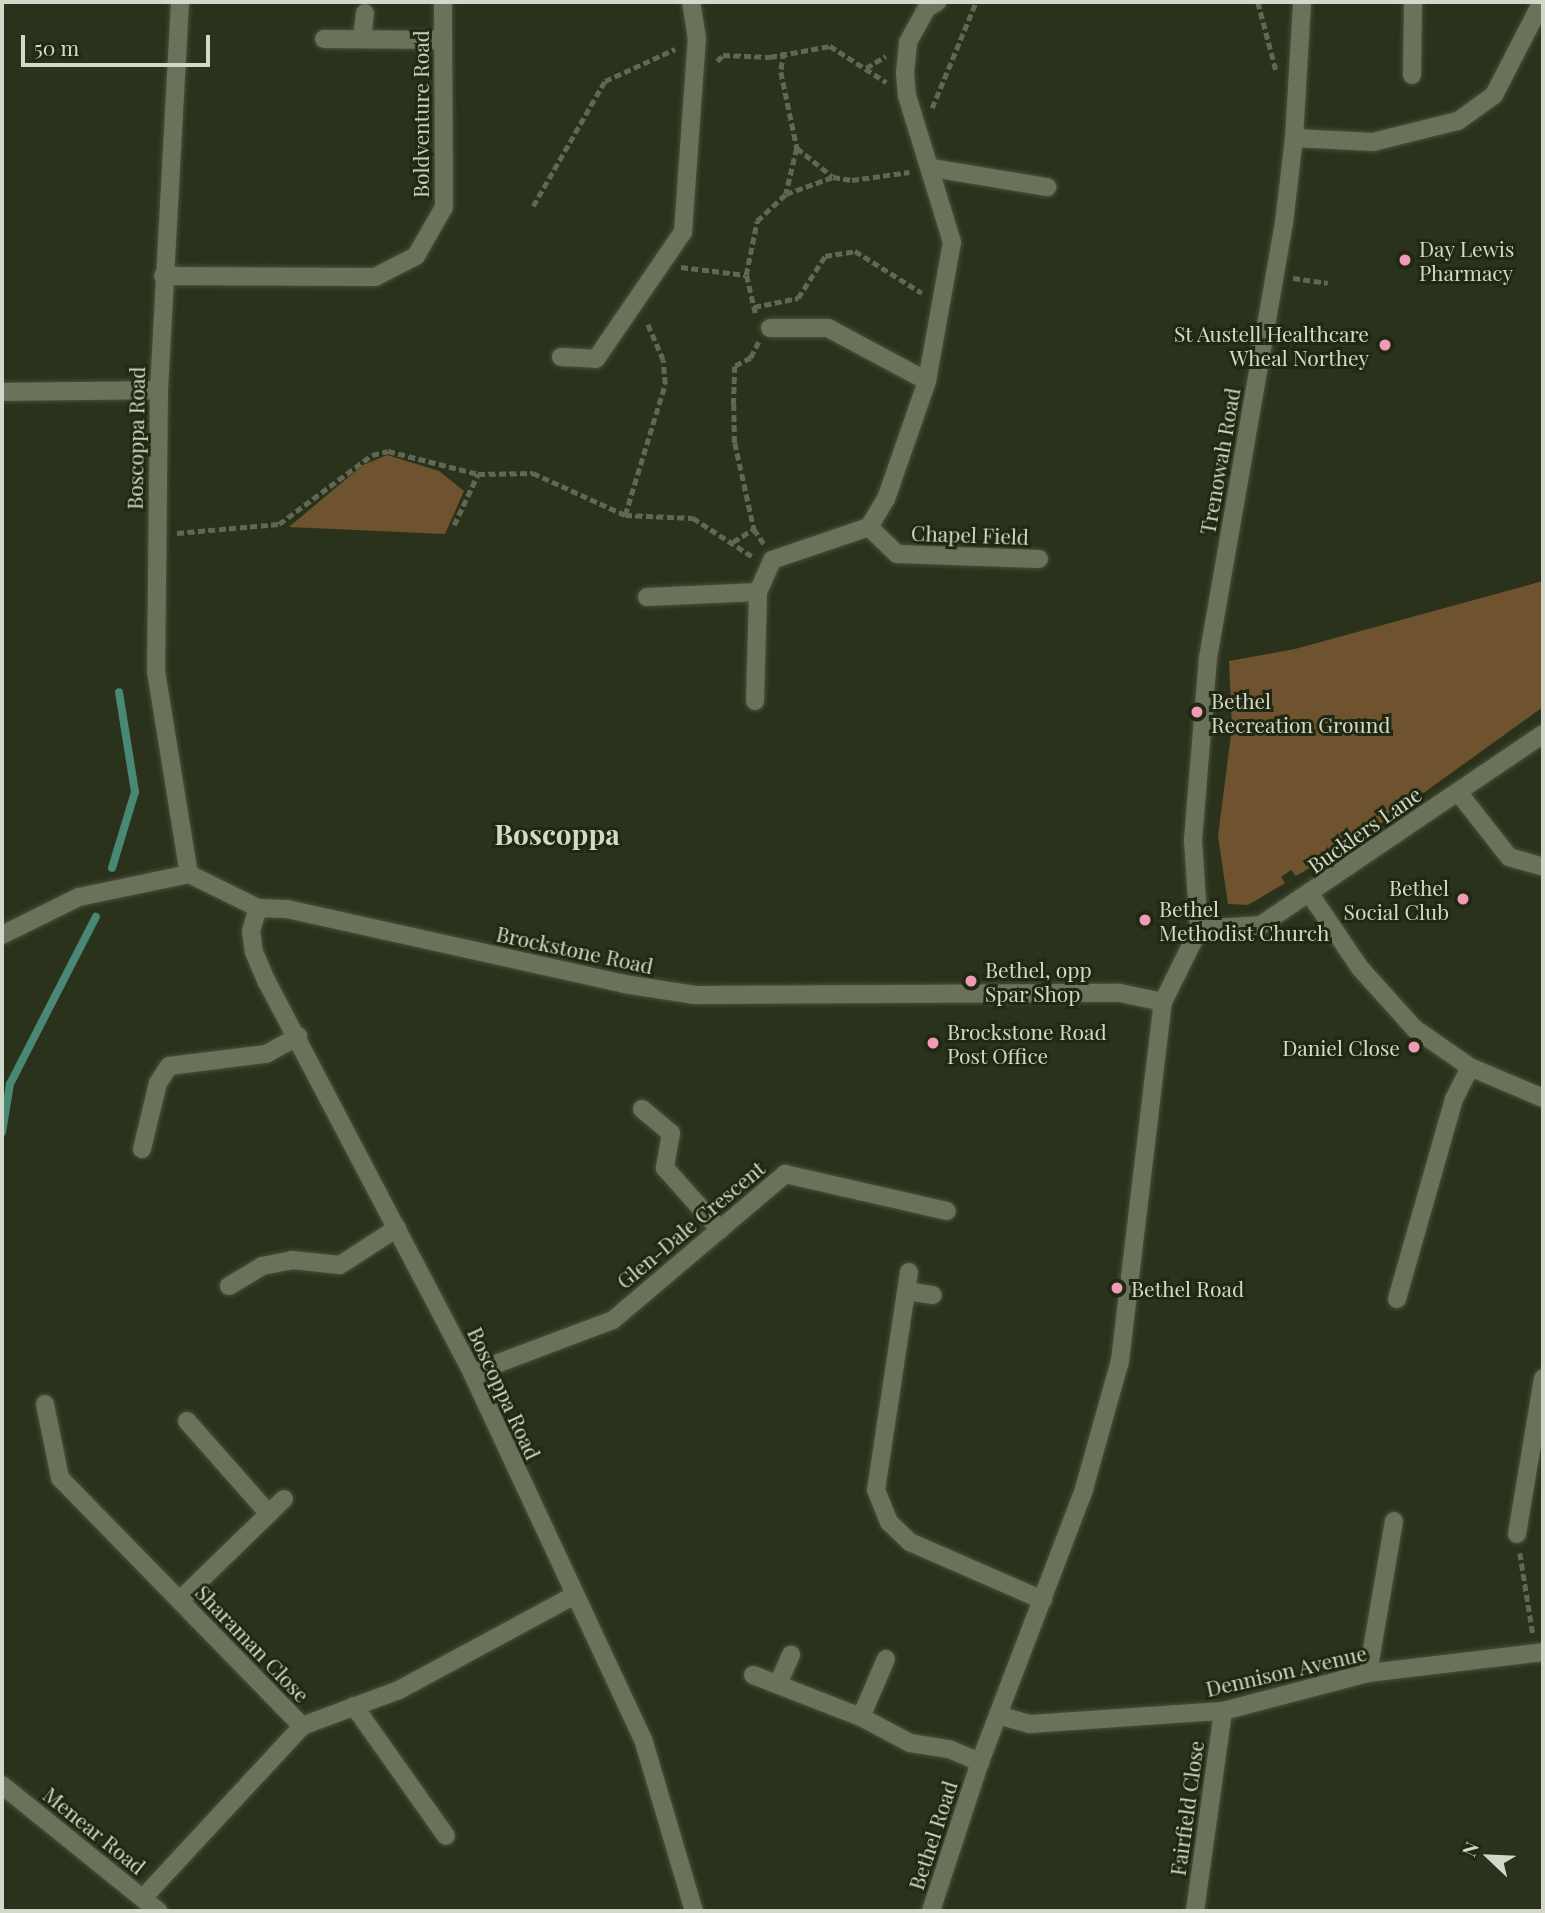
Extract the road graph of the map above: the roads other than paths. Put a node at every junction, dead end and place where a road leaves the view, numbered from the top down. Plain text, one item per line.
1 (180, 2) edge
2 (443, 2) edge
3 (691, 2) edge
4 (937, 2) edge
5 (1302, 2) edge
6 (1413, 2) edge
7 (1542, 2) edge
8 (365, 13) dead end
9 (362, 38) junction
10 (324, 39) dead end
11 (443, 40) junction
12 (1412, 75) dead end
13 (1294, 138) junction
14 (933, 168) junction
15 (1047, 187) dead end
16 (163, 275) junction
17 (765, 330) road end
18 (561, 357) dead end
19 (927, 382) junction
20 (159, 390) junction
21 (2, 392) edge
22 (869, 527) junction
23 (1039, 559) dead end
24 (758, 592) junction
25 (647, 597) dead end
26 (755, 701) dead end
27 (1543, 734) edge
28 (1458, 792) junction
29 (1543, 867) edge
30 (189, 874) junction
31 (1310, 894) junction
32 (258, 908) junction
33 (1199, 929) junction
34 (3, 933) edge
35 (1163, 1002) junction
36 (298, 1036) junction
37 (1470, 1067) junction
38 (1543, 1098) edge
39 (642, 1109) dead end
40 (142, 1149) dead end
41 (947, 1211) dead end
42 (397, 1228) junction
43 (720, 1230) junction
44 (909, 1272) dead end
45 (229, 1286) dead end
46 (907, 1291) junction
47 (933, 1295) dead end
48 (1397, 1299) dead end
49 (472, 1373) junction
50 (1542, 1389) edge
51 (45, 1404) dead end
52 (187, 1421) dead end
53 (284, 1499) dead end
54 (269, 1514) junction
55 (1394, 1521) dead end
56 (1517, 1534) road end
57 (573, 1596) junction
58 (180, 1600) junction
59 (1043, 1600) junction
60 (1540, 1652) edge
61 (791, 1655) dead end
62 (886, 1659) dead end
63 (1368, 1673) junction
64 (753, 1675) dead end
65 (778, 1684) junction
66 (354, 1706) junction
67 (1223, 1711) junction
68 (998, 1715) junction
69 (861, 1717) junction
70 (302, 1726) junction
71 (980, 1762) junction
72 (2, 1785) edge
73 (446, 1836) dead end
74 (143, 1898) junction
75 (158, 1911) edge
76 (694, 1911) edge
77 (931, 1911) edge
78 (1195, 1911) edge

1 - 16 street, Boscoppa Road
2 - 11 street, Boldventure Road
3 - 18 street
4 - 14 street
5 - 13 street, Trenowah Road
6 - 12 street
7 - 13 street
8 - 9 street
9 - 10 street
9 - 11 street
11 - 16 street, Boldventure Road
13 - 33 street, Trenowah Road
14 - 15 street
14 - 19 street
16 - 20 street, Boscoppa Road
17 - 19 street
19 - 22 street
20 - 21 street
20 - 30 street, Boscoppa Road
22 - 23 street, Chapel Field
22 - 24 street
24 - 25 street
24 - 26 street
27 - 28 street, Bucklers Lane
28 - 29 street
28 - 31 street, Bucklers Lane
30 - 32 street, Brockstone Road
30 - 34 street
31 - 33 street, Bucklers Lane
31 - 37 street
32 - 35 street, Brockstone Road
32 - 36 street, Boscoppa Road
33 - 35 street, Bethel Road
35 - 59 street, Bethel Road
36 - 40 street
36 - 42 street, Boscoppa Road
37 - 38 street
37 - 48 street
39 - 43 street
41 - 43 street, Glen-Dale Crescent
42 - 45 street
42 - 49 street, Boscoppa Road
43 - 49 street, Glen-Dale Crescent
44 - 46 street
46 - 47 street
46 - 59 street
49 - 57 street, Boscoppa Road
50 - 56 street
51 - 58 street, Sharaman Close
52 - 54 street
53 - 54 street
54 - 58 street
55 - 63 street
57 - 66 street
57 - 76 street, Boscoppa Road
58 - 70 street, Sharaman Close
59 - 68 street, Bethel Road
60 - 63 street, Dennison Avenue
61 - 65 street
62 - 69 street
63 - 67 street, Dennison Avenue
64 - 65 street
65 - 69 street
66 - 70 street
66 - 73 street
67 - 68 street, Dennison Avenue
67 - 78 street, Fairfield Close
68 - 71 street, Bethel Road
69 - 71 street
70 - 74 street, Sharaman Close
71 - 77 street, Bethel Road
72 - 74 street, Menear Road
74 - 75 street, Menear Road

